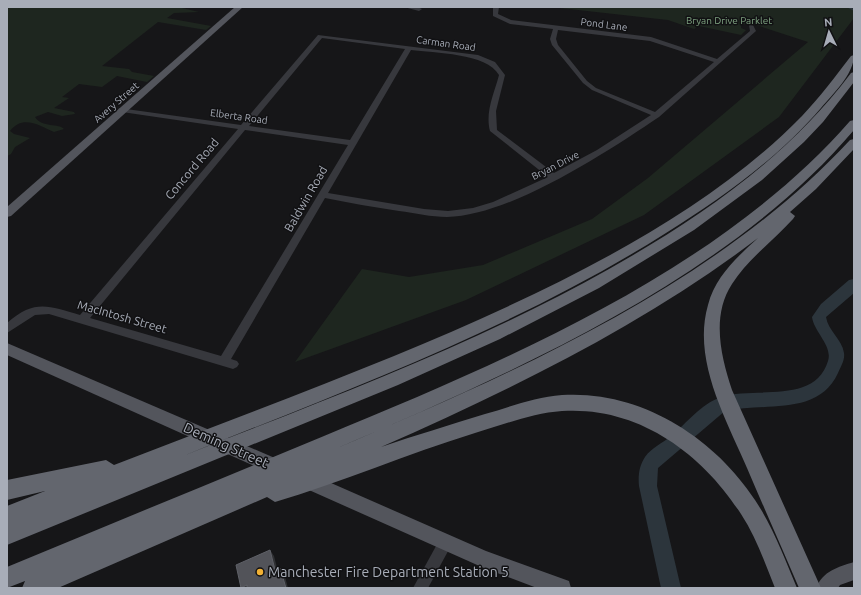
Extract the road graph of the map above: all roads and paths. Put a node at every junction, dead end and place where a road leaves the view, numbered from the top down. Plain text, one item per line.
1 (239, 7) edge
2 (407, 7) edge
3 (496, 7) edge
4 (419, 9) dead end
5 (751, 26) dead end
6 (556, 27) junction
7 (320, 36) joint
8 (409, 48) junction
9 (854, 58) edge
10 (718, 61) junction
11 (854, 75) edge
12 (122, 110) junction
13 (656, 115) junction
14 (854, 123) edge
15 (243, 126) junction
16 (854, 142) edge
17 (352, 143) junction
18 (554, 177) junction
19 (818, 180) junction
20 (322, 196) junction
21 (7, 213) edge
22 (83, 319) junction
23 (7, 329) edge
24 (7, 349) edge
25 (229, 363) joint
26 (160, 456) junction
27 (7, 490) edge
28 (222, 507) junction
29 (7, 516) edge
30 (7, 535) edge
31 (446, 542) junction
32 (854, 571) edge
33 (7, 578) edge
34 (33, 588) edge
35 (420, 588) edge
36 (562, 588) edge
37 (786, 588) edge
38 (810, 588) edge
39 (825, 588) edge

1 - 12 main road, Avery Street
2 - 4 street
3 - 6 street, Pond Lane
5 - 10 street, Bryan Drive
6 - 10 street, Pond Lane
6 - 13 street
7 - 8 street, Carman Road
7 - 15 street, Concord Road
8 - 17 street, Baldwin Road
8 - 18 street, Carman Road
9 - 26 highway
10 - 13 street, Bryan Drive
11 - 30 highway
12 - 15 street, Elberta Road
12 - 21 main road, Avery Street
13 - 18 street, Bryan Drive
14 - 33 highway
15 - 17 street, Elberta Road
15 - 22 street, Concord Road
16 - 19 highway
17 - 20 street, Baldwin Road
18 - 20 street, Bryan Drive
19 - 28 highway
19 - 38 highway
20 - 25 street, Baldwin Road
22 - 23 street, MacIntosh Street
22 - 25 street, MacIntosh Street
24 - 31 main road, Deming Street
26 - 27 highway
26 - 29 highway
28 - 34 highway
28 - 37 highway
31 - 35 street
31 - 36 main road, Deming Street
32 - 39 main road

